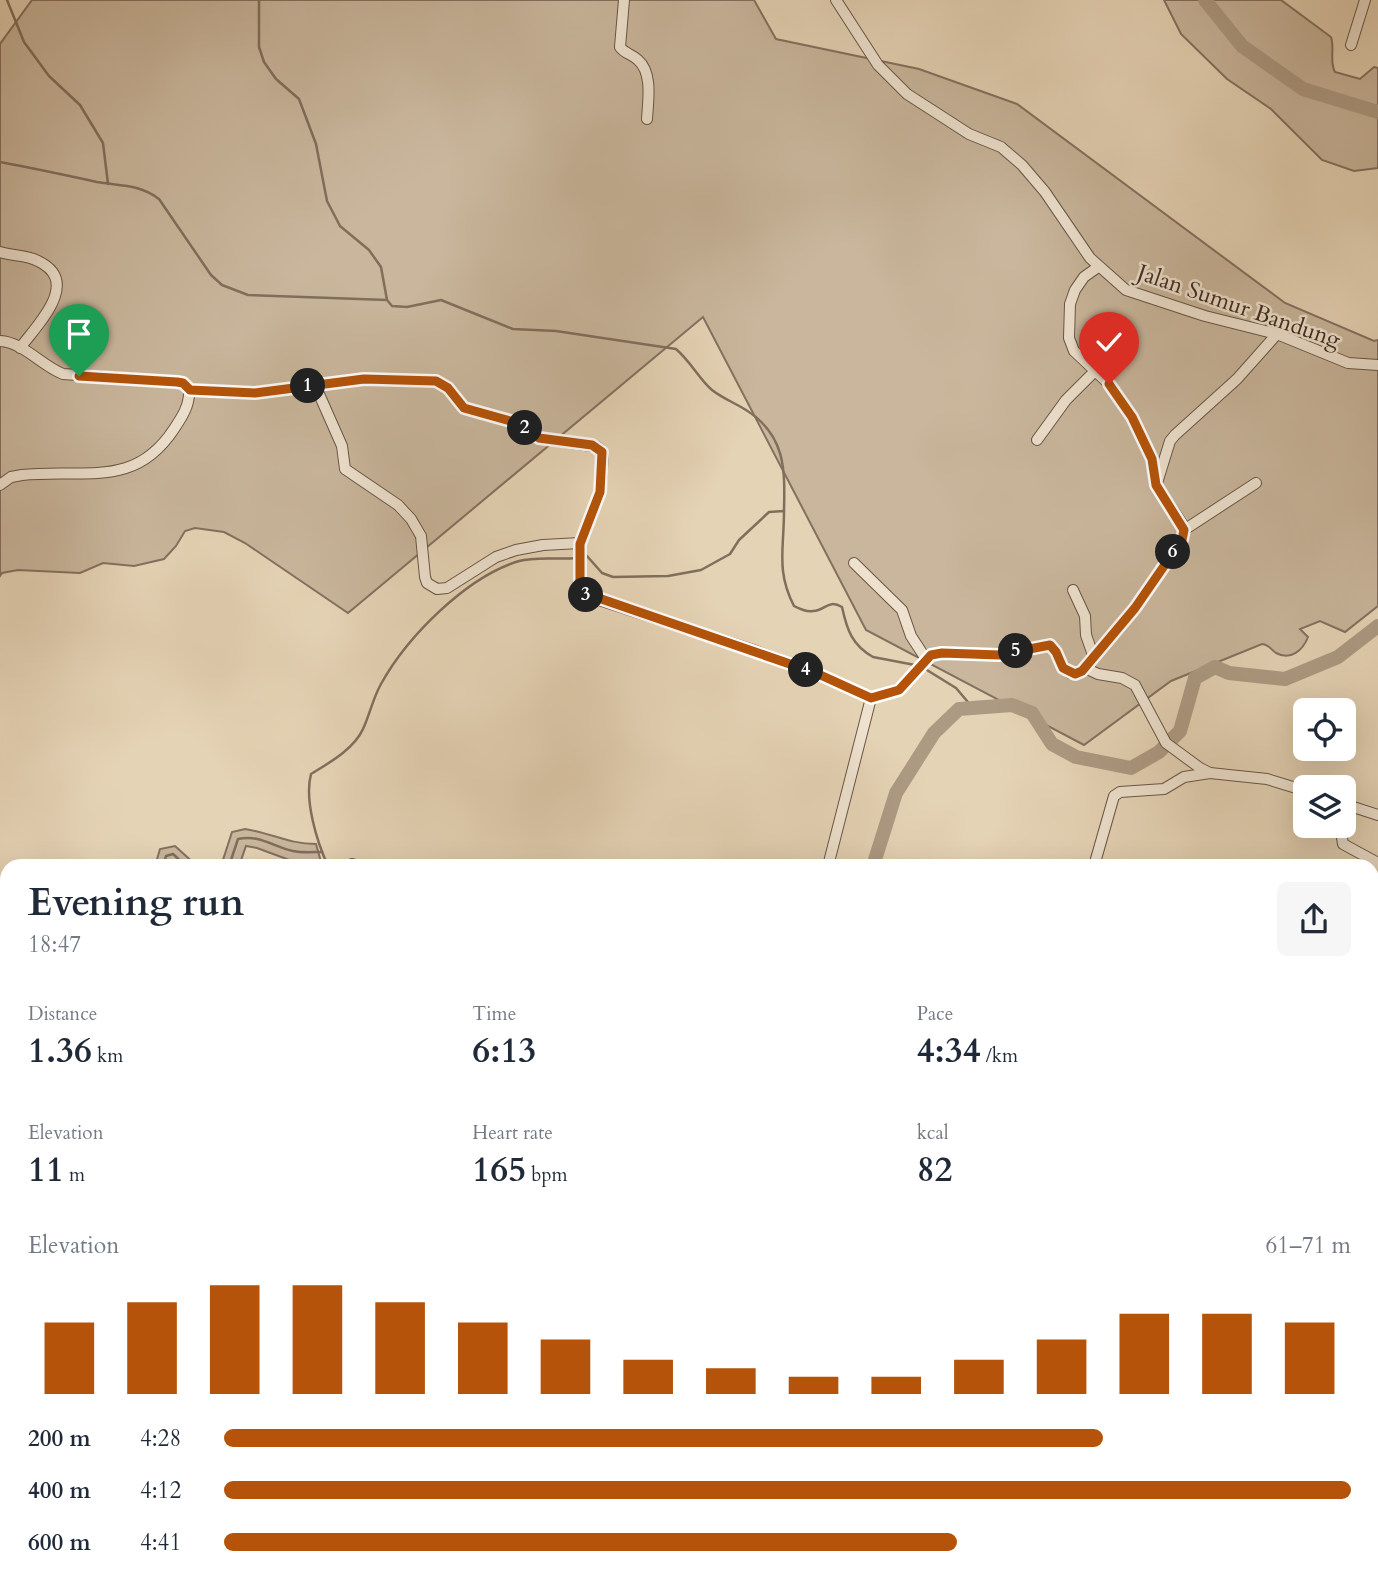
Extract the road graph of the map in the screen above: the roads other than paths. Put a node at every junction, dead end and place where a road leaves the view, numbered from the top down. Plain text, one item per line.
1 (624, 0) edge
2 (836, 0) edge
3 (1364, 0) edge
4 (1351, 45) dead end
5 (647, 119) dead end
6 (0, 252) edge
7 (1098, 267) junction
8 (1277, 334) junction
9 (0, 341) edge
10 (20, 348) junction
11 (1378, 365) edge
12 (1094, 372) junction
13 (315, 385) junction
14 (190, 390) junction
15 (1037, 440) dead end
16 (1256, 483) dead end
17 (0, 485) edge
18 (1156, 485) junction
19 (1184, 530) junction
20 (580, 552) junction
21 (854, 563) dead end
22 (1073, 590) dead end
23 (1094, 658) junction
24 (922, 664) junction
25 (1085, 668) junction
26 (871, 698) junction
27 (1210, 773) junction
28 (1293, 787) edge
29 (1356, 808) edge
30 (1378, 815) edge
31 (1342, 838) edge
32 (830, 859) edge
33 (1096, 859) edge
34 (1368, 859) edge

1 - 5 street
2 - 7 street, Jalan Sumur Bandung
3 - 4 street
6 - 10 street
7 - 8 street, Jalan Sumur Bandung
7 - 12 street
8 - 11 street, Jalan Sumur Bandung
8 - 18 street
9 - 10 street
10 - 14 street
12 - 15 street
12 - 18 street
13 - 14 street
13 - 20 street
13 - 20 street
14 - 17 street
16 - 19 street
18 - 19 street
19 - 23 street
20 - 26 street
21 - 24 street
22 - 23 street
23 - 25 street
24 - 25 street
24 - 26 street
25 - 27 street
26 - 32 street
27 - 28 street
27 - 33 street
29 - 30 street
31 - 34 street

